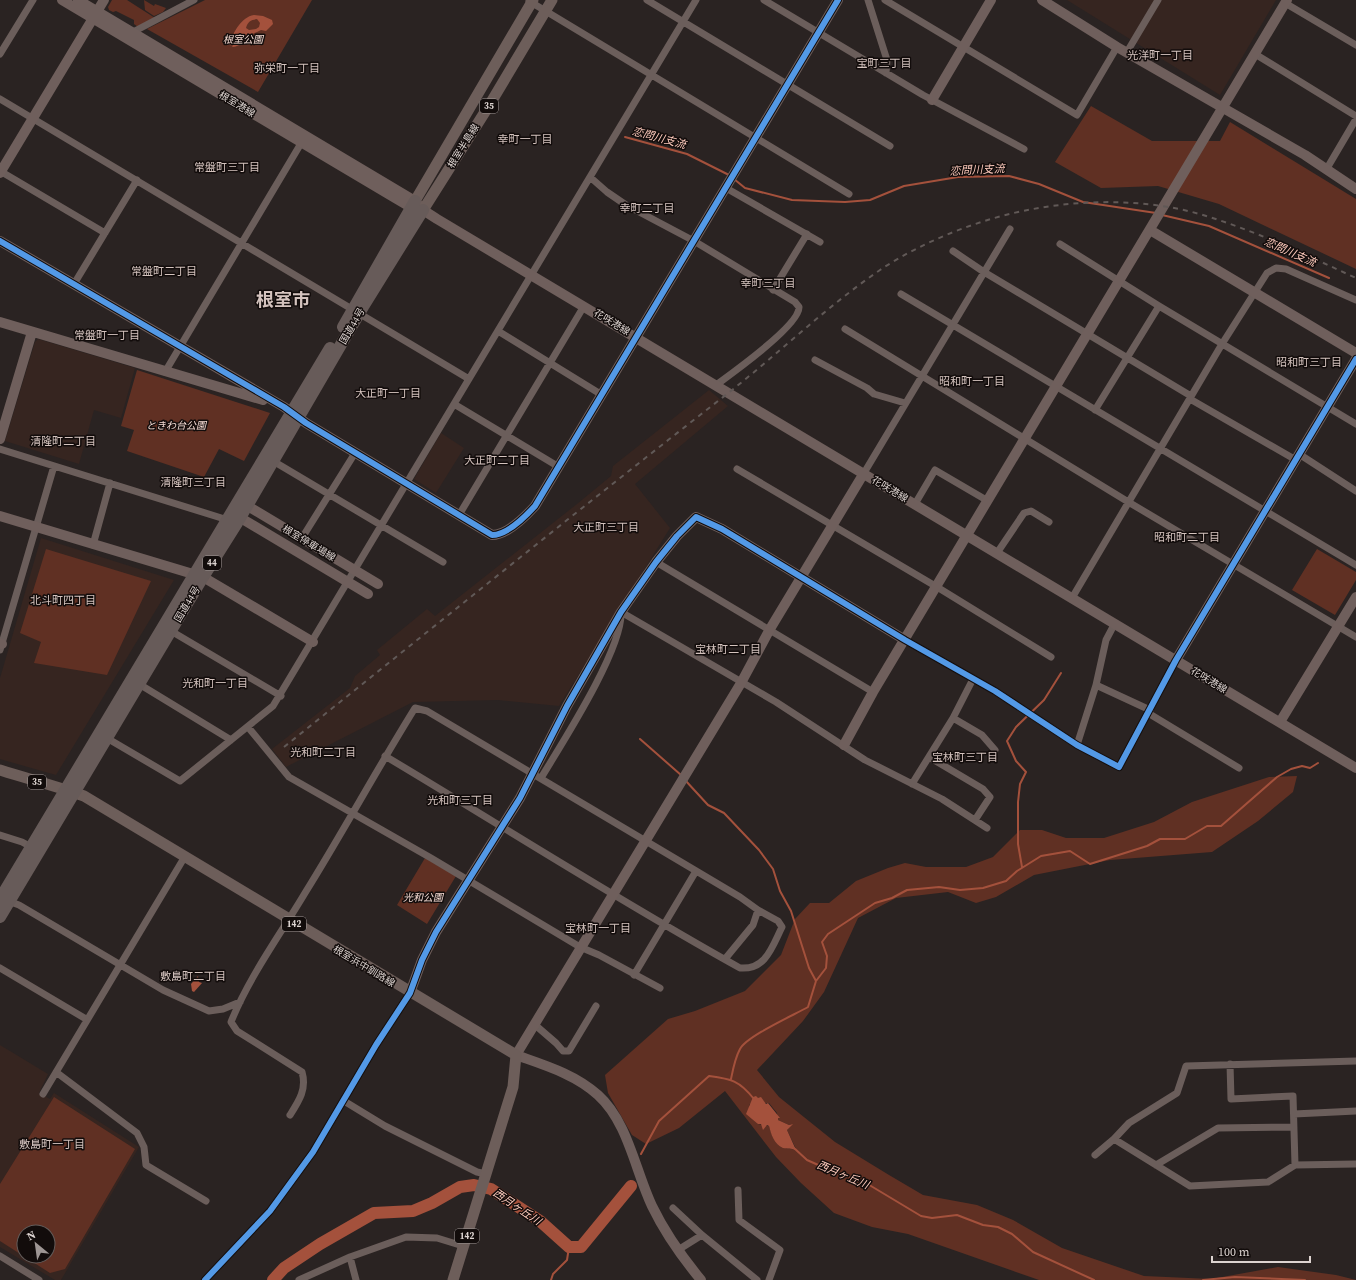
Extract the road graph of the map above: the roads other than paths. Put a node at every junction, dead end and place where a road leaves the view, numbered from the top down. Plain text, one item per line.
1 (33, 0) edge
2 (62, 0) edge
3 (78, 0) edge
4 (104, 0) edge
5 (194, 0) edge
6 (552, 0) edge
7 (647, 0) edge
8 (696, 0) edge
9 (764, 0) edge
10 (838, 0) edge
11 (868, 0) edge
12 (885, 0) edge
13 (991, 0) edge
14 (1042, 0) edge
15 (1158, 0) edge
16 (531, 1) edge
17 (1286, 2) edge
18 (545, 11) junction
19 (95, 14) junction
20 (683, 22) junction
21 (133, 32) junction
22 (818, 32) junction
23 (1356, 45) edge
24 (964, 47) junction
25 (1117, 47) junction
26 (1127, 52) junction
27 (0, 54) edge
28 (1255, 54) junction
29 (886, 73) junction
30 (651, 75) junction
31 (787, 84) junction
32 (0, 99) edge
33 (932, 100) junction
34 (1223, 108) junction
35 (1356, 116) edge
36 (33, 119) junction
37 (1356, 120) edge
38 (755, 137) junction
39 (303, 139) junction
40 (890, 146) dead end
41 (1024, 149) dead end
42 (1326, 170) junction
43 (0, 172) edge
44 (590, 177) junction
45 (137, 180) junction
46 (726, 188) junction
47 (1356, 189) edge
48 (849, 194) dead end
49 (417, 206) junction
50 (1010, 229) dead end
51 (1150, 230) junction
52 (105, 233) junction
53 (807, 234) junction
54 (0, 241) edge
55 (694, 241) junction
56 (820, 242) dead end
57 (242, 244) junction
58 (1060, 244) dead end
59 (953, 251) dead end
60 (984, 272) junction
61 (532, 275) junction
62 (1119, 281) junction
63 (74, 284) junction
64 (773, 290) junction
65 (1254, 292) junction
66 (901, 294) dead end
67 (1356, 300) edge
68 (584, 306) junction
69 (1158, 306) junction
70 (356, 312) junction
71 (0, 322) edge
72 (952, 325) junction
73 (845, 329) dead end
74 (498, 331) junction
75 (32, 332) junction
76 (1088, 334) junction
77 (636, 337) junction
78 (1222, 344) junction
79 (180, 347) junction
80 (1356, 353) edge
81 (1127, 358) junction
82 (1356, 359) edge
83 (815, 360) dead end
84 (548, 364) junction
85 (165, 372) junction
86 (921, 376) junction
87 (469, 379) junction
88 (716, 385) junction
89 (1056, 386) junction
90 (602, 395) junction
91 (1190, 398) junction
92 (905, 403) junction
93 (278, 404) junction
94 (454, 404) junction
95 (1328, 407) junction
96 (1095, 410) junction
97 (294, 414) junction
98 (1356, 424) edge
99 (506, 436) junction
100 (0, 439) edge
101 (1025, 439) junction
102 (1160, 448) junction
103 (0, 449) edge
104 (355, 453) junction
105 (1297, 457) junction
106 (273, 461) junction
107 (54, 466) junction
108 (559, 467) junction
109 (737, 468) dead end
110 (864, 473) junction
111 (110, 483) junction
112 (406, 484) junction
113 (1356, 491) edge
114 (330, 494) junction
115 (988, 502) junction
116 (1130, 502) junction
117 (243, 503) junction
118 (915, 504) junction
119 (1265, 511) junction
120 (459, 515) junction
121 (0, 516) edge
122 (235, 518) junction
123 (1050, 522) dead end
124 (382, 525) junction
125 (832, 526) junction
126 (35, 528) junction
127 (968, 536) junction
128 (302, 538) junction
129 (93, 545) junction
130 (997, 553) junction
131 (443, 562) dead end
132 (656, 562) junction
133 (1234, 564) junction
134 (1356, 565) edge
135 (355, 571) junction
136 (198, 576) junction
137 (801, 576) junction
138 (349, 582) junction
139 (378, 584) dead end
140 (937, 587) junction
141 (368, 594) dead end
142 (1356, 597) edge
143 (1072, 598) junction
144 (621, 612) junction
145 (1115, 623) junction
146 (1338, 626) junction
147 (770, 629) junction
148 (171, 631) junction
149 (1356, 637) edge
150 (905, 640) junction
151 (313, 642) junction
152 (1, 646) edge
153 (1051, 657) dead end
154 (1176, 660) junction
155 (973, 679) junction
156 (740, 683) junction
157 (139, 684) junction
158 (1096, 685) junction
159 (874, 692) junction
160 (280, 696) junction
161 (1149, 712) junction
162 (953, 718) junction
163 (1280, 722) junction
164 (248, 726) junction
165 (103, 736) junction
166 (231, 740) junction
167 (844, 745) junction
168 (1077, 745) junction
169 (995, 750) dead end
170 (385, 756) junction
171 (929, 757) junction
172 (1238, 768) dead end
173 (1356, 768) edge
174 (0, 770) edge
175 (537, 775) junction
176 (912, 784) junction
177 (70, 791) junction
178 (353, 813) junction
179 (975, 820) junction
180 (501, 828) junction
181 (987, 828) dead end
182 (0, 835) edge
183 (644, 840) junction
184 (35, 849) junction
185 (184, 858) junction
186 (696, 871) junction
187 (467, 881) junction
188 (612, 893) junction
189 (2, 899) edge
190 (758, 910) junction
191 (0, 917) edge
192 (288, 920) junction
193 (663, 925) junction
194 (580, 947) junction
195 (725, 959) junction
196 (120, 965) junction
197 (0, 968) edge
198 (634, 975) junction
199 (660, 988) dead end
200 (410, 993) junction
201 (240, 1002) junction
202 (596, 1006) dead end
203 (86, 1020) junction
204 (534, 1024) junction
205 (516, 1055) junction
206 (1356, 1061) edge
207 (1230, 1064) junction
208 (56, 1072) junction
209 (43, 1094) dead end
210 (344, 1101) junction
211 (1356, 1111) edge
212 (1294, 1114) junction
213 (290, 1115) dead end
214 (1294, 1127) junction
215 (1114, 1139) junction
216 (1095, 1155) dead end
217 (1356, 1164) edge
218 (1156, 1165) junction
219 (1294, 1165) junction
220 (484, 1182) junction
221 (738, 1190) dead end
222 (206, 1201) dead end
223 (673, 1208) dead end
224 (702, 1235) junction
225 (463, 1246) junction
226 (678, 1250) junction
227 (0, 1256) edge
228 (350, 1258) junction
229 (39, 1280) edge
230 (205, 1280) edge
231 (300, 1280) edge
232 (356, 1280) edge
233 (453, 1280) edge
234 (701, 1280) edge
235 (757, 1280) edge
236 (769, 1280) edge

1 - 27 street
2 - 19 street, 根室港線
3 - 19 street, 根室港線
4 - 19 street
5 - 21 street
6 - 18 main road, 根室半島線 / 35
7 - 20 street
8 - 20 street
9 - 22 street
10 - 22 street
11 - 29 street
12 - 24 street
13 - 24 street
14 - 25 street
15 - 26 street
16 - 18 street
16 - 49 main road, 根室半島線 / 35
17 - 23 street
17 - 28 street
18 - 30 street
18 - 49 main road, 根室半島線 / 35
19 - 21 street, 根室港線
19 - 36 street
19 - 39 street, 根室港線
20 - 30 street
20 - 31 street
21 - 39 street, 根室港線
22 - 29 street
22 - 31 street
24 - 25 street
24 - 33 street
25 - 26 street
26 - 34 street
28 - 34 street
28 - 35 street
29 - 33 street
30 - 38 street
30 - 44 street
31 - 38 street
31 - 40 street
32 - 36 street
33 - 41 street
34 - 42 street
34 - 51 street
36 - 43 street
36 - 45 street
37 - 42 street
38 - 46 street
38 - 48 street
39 - 49 street, 根室港線
39 - 57 street
42 - 47 street
43 - 52 street
44 - 55 street
44 - 61 street
45 - 52 street
45 - 57 street
46 - 53 street
46 - 55 street
49 - 61 street, 花咲港線
49 - 70 highway, 国道44号 / 44
50 - 60 street
51 - 62 street
51 - 65 street
52 - 63 street
53 - 56 street
53 - 64 street
54 - 63 street
55 - 64 street
55 - 77 street
57 - 70 street
57 - 79 street
58 - 62 street
59 - 60 street
60 - 72 street
60 - 76 street
61 - 68 street, 花咲港線
61 - 74 street
62 - 69 street
62 - 76 street
63 - 79 street
64 - 88 street
65 - 67 street
65 - 78 street
65 - 80 street
66 - 72 street
68 - 77 street, 花咲港線
68 - 84 street
69 - 78 street
69 - 81 street
70 - 87 street
70 - 97 highway, 国道44号 / 44
71 - 75 street
72 - 86 street
72 - 89 street
73 - 86 street
74 - 84 street
74 - 87 street
75 - 85 street
75 - 100 street
76 - 81 street
76 - 89 street
77 - 88 street, 花咲港線
77 - 90 street
78 - 91 street
78 - 95 street
79 - 85 street
79 - 93 street
81 - 91 street
81 - 96 street
82 - 95 street
83 - 92 street
84 - 90 street
84 - 99 street
85 - 93 street
86 - 92 street
86 - 101 street
87 - 94 street
88 - 110 street, 花咲港線
89 - 96 street
89 - 101 street
90 - 108 street
91 - 102 street
91 - 105 street
92 - 110 street
93 - 97 street
94 - 99 street
94 - 112 street
95 - 98 street
95 - 105 street
96 - 102 street
97 - 104 street
97 - 106 highway, 国道44号 / 44
97 - 117 highway, 国道44号 / 44
99 - 108 street
99 - 120 street
101 - 115 street
101 - 116 street
102 - 116 street
102 - 119 street
103 - 107 street
104 - 112 street
104 - 114 street
105 - 113 street
105 - 119 street
106 - 114 street
106 - 117 highway, 国道44号 / 44
107 - 111 street
107 - 126 street
108 - 120 street
109 - 125 street
110 - 118 street, 花咲港線
110 - 125 street
111 - 122 street
111 - 129 street
112 - 120 street
112 - 124 street
114 - 124 street
114 - 128 street
115 - 118 street
115 - 127 street
116 - 133 street
116 - 143 street
117 - 122 highway, 国道44号 / 44
117 - 128 street, 根室停車場線
118 - 127 street, 花咲港線
119 - 133 street
119 - 134 street
121 - 126 street
122 - 136 highway, 国道44号 / 44
122 - 138 street, 根室停車場線
123 - 130 street
124 - 131 street
124 - 135 street
125 - 137 street
125 - 140 street
126 - 129 street
126 - 152 street
127 - 130 street, 花咲港線
127 - 140 street
128 - 135 street, 根室停車場線
129 - 136 street
130 - 143 street, 花咲港線
132 - 137 street
132 - 144 street
132 - 147 street
133 - 146 street
133 - 154 street
135 - 138 street
135 - 139 street, 根室停車場線
136 - 148 highway, 国道44号 / 44
136 - 151 street
136 - 165 highway, 国道44号 / 44
137 - 147 street
137 - 150 street
138 - 141 street, 根室停車場線
138 - 151 street
140 - 150 street
140 - 153 street
142 - 146 street
143 - 145 street, 花咲港線
144 - 156 street
144 - 175 street
144 - 175 street
145 - 154 street, 花咲港線
145 - 158 street
146 - 149 street
146 - 163 street
147 - 156 street
147 - 159 street
148 - 157 highway, 国道44号 / 44
148 - 160 street
150 - 155 street
150 - 159 street
151 - 160 street
154 - 161 street
154 - 163 street, 花咲港線
155 - 162 street
155 - 168 street
156 - 167 street
156 - 183 street
157 - 165 highway, 国道44号 / 44
157 - 166 street
158 - 161 street
158 - 168 street
159 - 167 street
160 - 164 street
161 - 168 street
161 - 172 street
162 - 169 street
162 - 171 street
163 - 173 street, 花咲港線
164 - 166 street
164 - 178 street
165 - 166 street
165 - 177 highway, 国道44号 / 44
167 - 176 street
170 - 175 street
170 - 178 street
170 - 180 street
171 - 176 street
171 - 179 street
174 - 177 main road, 35
175 - 180 street
175 - 183 street
176 - 179 street
177 - 184 highway, 国道44号 / 44
177 - 185 main road, 根室浜中釧路線 / 142
178 - 187 street
178 - 192 street
179 - 181 street
180 - 187 street
180 - 188 street
182 - 184 street
183 - 186 street
183 - 188 street
184 - 189 highway, 国道44号 / 44
185 - 192 main road, 根室浜中釧路線 / 142
185 - 196 street
186 - 190 street
186 - 193 street
187 - 194 street
187 - 200 street
188 - 193 street
188 - 194 street
189 - 191 highway, 国道44号 / 44
189 - 196 street
190 - 195 street
190 - 195 street
192 - 200 main road, 根室浜中釧路線 / 142
192 - 201 street
193 - 195 street
193 - 198 street
194 - 198 street
194 - 204 street
196 - 201 street
196 - 203 street
197 - 203 street
198 - 199 street
200 - 205 main road, 根室浜中釧路線 / 142
200 - 210 street
201 - 213 street
202 - 204 street
203 - 208 street
204 - 205 street
205 - 220 main road, 142
205 - 226 street
206 - 207 street
207 - 212 street
207 - 215 street
208 - 209 street
208 - 222 street
210 - 220 street
210 - 230 street
211 - 212 street
212 - 214 street
214 - 218 street
214 - 219 street
215 - 216 street
215 - 218 street
217 - 219 street
218 - 219 street
220 - 225 main road, 142
221 - 236 street
223 - 224 street
224 - 226 street
224 - 235 street
225 - 228 street
225 - 233 main road, 142
226 - 234 street
227 - 229 street
228 - 231 street
228 - 232 street

